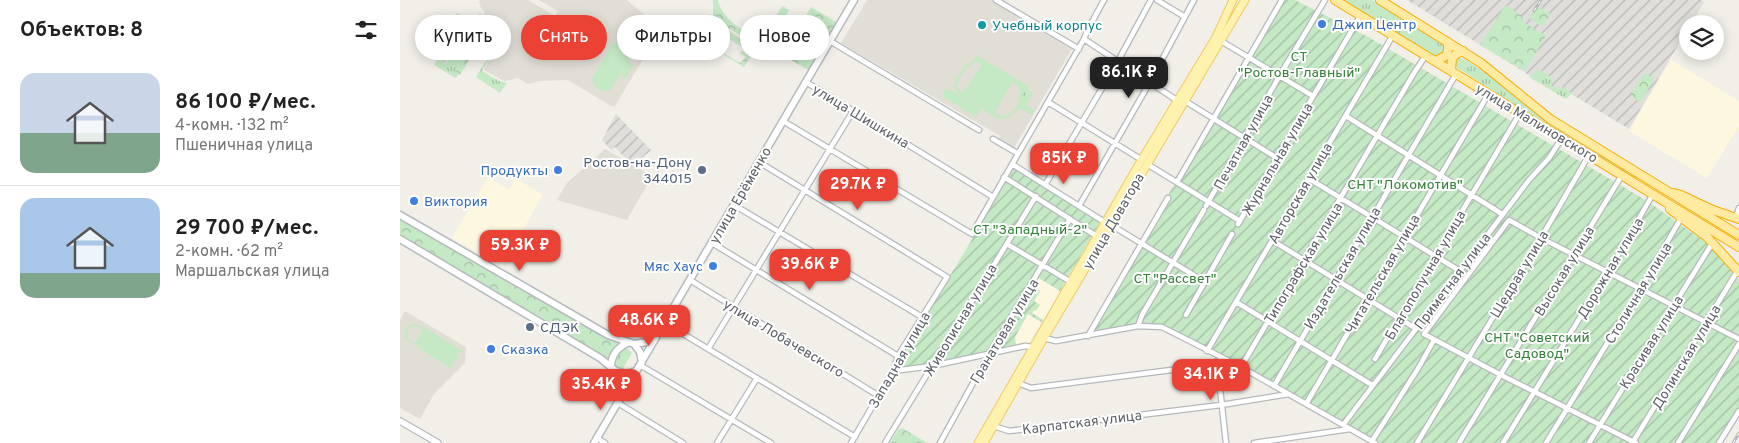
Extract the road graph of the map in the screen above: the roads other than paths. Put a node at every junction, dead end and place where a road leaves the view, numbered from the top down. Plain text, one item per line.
1 (854, 0) edge
2 (996, 0) edge
3 (1104, 0) edge
4 (1152, 0) edge
5 (1157, 0) edge
6 (1194, 0) edge
7 (1233, 0) edge
8 (1245, 0) edge
9 (1282, 0) edge
10 (1325, 0) edge
11 (1335, 0) edge
12 (1380, 0) edge
13 (1361, 16) junction
14 (1185, 17) junction
15 (1393, 35) junction
16 (1084, 39) junction
17 (830, 41) junction
18 (1221, 41) junction
19 (1448, 42) junction
20 (1079, 49) junction
21 (1463, 51) junction
22 (1426, 55) junction
23 (1249, 57) junction
24 (1436, 61) junction
25 (1118, 62) junction
26 (1454, 72) junction
27 (1280, 75) junction
28 (806, 82) junction
29 (1150, 82) junction
30 (1489, 93) junction
31 (1314, 96) junction
32 (1181, 101) junction
33 (1048, 102) junction
34 (853, 111) junction
35 (1520, 113) junction
36 (1346, 116) junction
37 (1213, 120) junction
38 (784, 121) junction
39 (1081, 123) junction
40 (979, 130) dead end
41 (1377, 135) junction
42 (1244, 138) junction
43 (1562, 138) junction
44 (993, 139) dead end
45 (1115, 143) junction
46 (829, 149) junction
47 (1018, 153) junction
48 (1589, 154) junction
49 (1408, 155) junction
50 (1277, 158) junction
51 (759, 162) junction
52 (1145, 162) junction
53 (1012, 164) junction
54 (1440, 175) junction
55 (1622, 175) junction
56 (1004, 176) junction
57 (1308, 178) junction
58 (1177, 182) junction
59 (1045, 185) junction
60 (805, 189) junction
61 (1667, 192) junction
62 (1472, 194) junction
63 (1653, 194) junction
64 (1036, 196) junction
65 (993, 197) junction
66 (1168, 198) dead end
67 (1341, 198) junction
68 (1662, 200) junction
69 (734, 204) junction
70 (1079, 206) junction
71 (1206, 206) junction
72 (1739, 208) edge
73 (1502, 214) junction
74 (400, 215) edge
75 (1372, 217) junction
76 (1682, 218) junction
77 (1070, 219) junction
78 (1738, 219) edge
79 (1109, 224) junction
80 (779, 231) junction
81 (1232, 234) dead end
82 (1098, 236) junction
83 (1404, 236) junction
84 (1739, 236) edge
85 (1541, 238) junction
86 (400, 239) edge
87 (1273, 240) junction
88 (712, 242) junction
89 (1713, 242) junction
90 (1006, 244) junction
91 (1142, 244) junction
92 (1739, 247) edge
93 (1574, 255) junction
94 (1436, 256) junction
95 (1304, 260) junction
96 (1173, 262) junction
97 (1043, 266) junction
98 (756, 269) junction
99 (1460, 271) junction
100 (1738, 271) edge
101 (1608, 272) junction
102 (1336, 279) junction
103 (690, 280) junction
104 (1071, 282) junction
105 (1205, 282) junction
106 (1641, 288) junction
107 (1368, 299) junction
108 (1236, 302) junction
109 (1674, 306) junction
110 (733, 307) junction
111 (1186, 315) dead end
112 (922, 317) junction
113 (1400, 318) junction
114 (1268, 322) junction
115 (1707, 322) junction
116 (665, 323) junction
117 (1138, 326) junction
118 (1415, 328) junction
119 (1088, 336) junction
120 (1044, 338) junction
121 (1739, 339) edge
122 (1434, 340) junction
123 (654, 341) junction
124 (1300, 341) junction
125 (630, 344) junction
126 (1739, 344) edge
127 (1033, 346) junction
128 (708, 349) junction
129 (1207, 351) junction
130 (989, 354) junction
131 (1213, 354) junction
132 (898, 356) junction
133 (1223, 358) junction
134 (1468, 358) junction
135 (1375, 360) dead end
136 (1332, 361) junction
137 (1218, 364) junction
138 (640, 366) junction
139 (932, 366) junction
140 (1240, 367) junction
141 (613, 369) junction
142 (893, 371) junction
143 (1501, 375) junction
144 (757, 378) junction
145 (1018, 383) junction
146 (1372, 385) junction
147 (1274, 386) junction
148 (626, 390) junction
149 (1535, 392) junction
150 (1289, 394) junction
151 (879, 396) junction
152 (618, 403) junction
153 (1306, 404) junction
154 (1221, 405) junction
155 (1567, 408) junction
156 (1739, 410) edge
157 (732, 419) junction
158 (400, 421) edge
159 (1343, 425) junction
160 (1600, 425) junction
161 (994, 426) junction
162 (1350, 429) junction
163 (855, 437) junction
164 (595, 441) edge
165 (1374, 442) edge
166 (438, 443) edge
167 (604, 443) edge
168 (683, 443) edge
169 (717, 443) edge
170 (771, 443) edge
171 (851, 443) edge
172 (885, 443) edge
173 (940, 443) edge
174 (978, 443) edge
175 (984, 443) edge
176 (1226, 443) edge
177 (1254, 443) edge
178 (1417, 443) edge
179 (1459, 443) edge
180 (1502, 443) edge
181 (1546, 443) edge
182 (1589, 443) edge
183 (1634, 443) edge
184 (1678, 443) edge
185 (1720, 443) edge

1 - 17 main road, улица Ерёменко
2 - 20 street
3 - 16 street
4 - 25 street
5 - 14 street
6 - 14 street
7 - 32 main road, улица Доватора
8 - 18 main road, улица Доватора
9 - 23 street
10 - 27 street, Печатная улица
11 - 13 highway, улица Малиновского
12 - 19 highway, улица Малиновского
13 - 15 highway, улица Малиновского
13 - 31 street, Журнальная улица
14 - 29 street
15 - 22 highway, улица Малиновского
15 - 36 street, Авторская улица
16 - 20 street
16 - 25 street
17 - 28 main road, улица Ерёменко
17 - 40 street
18 - 23 street
18 - 32 main road, улица Доватора
19 - 21 highway, улица Малиновского
19 - 24 highway
20 - 33 street
21 - 26 highway
21 - 61 highway, улица Малиновского
22 - 24 highway, улица Малиновского
22 - 41 street, Типографская улица
23 - 27 street
23 - 37 street
24 - 26 highway, улица Малиновского
25 - 29 street
25 - 39 street
26 - 30 highway, улица Малиновского
26 - 49 street, Издательская улица
27 - 31 street
27 - 42 street, Печатная улица
28 - 34 street, улица Шишкина
28 - 38 main road, улица Ерёменко
29 - 32 street
29 - 45 street
30 - 35 highway, улица Малиновского
30 - 54 street, Читательская улица
31 - 50 street, Журнальная улица
32 - 37 street
32 - 52 main road, улица Доватора
33 - 39 street
33 - 47 street
34 - 46 street
34 - 65 street, улица Шишкина
35 - 43 highway, улица Малиновского
35 - 62 street, Благополучная улица
36 - 41 street
36 - 57 street, Авторская улица
37 - 42 street
37 - 58 street
38 - 46 street
38 - 51 main road, улица Ерёменко
39 - 45 street
39 - 59 street
41 - 49 street
41 - 67 street, Типографская улица
42 - 50 street
42 - 71 street, Печатная улица
43 - 48 highway, улица Малиновского
43 - 73 street, Приметная улица
44 - 47 street
45 - 52 street
45 - 70 street
46 - 60 street
46 - 65 street
47 - 53 street
48 - 55 highway, улица Малиновского
48 - 85 street, Щедрая улица
49 - 54 street
49 - 75 street, Издательская улица
50 - 71 street, Журнальная улица
51 - 60 street
51 - 69 main road, улица Ерёменко
52 - 58 street
52 - 79 main road, улица Доватора
53 - 56 street
53 - 59 street
54 - 62 street
54 - 83 street, Читательская улица
55 - 63 highway, улица Малиновского
55 - 93 street, Высокая улица
56 - 64 street
56 - 65 street
57 - 67 street
57 - 87 street, Авторская улица
58 - 71 street
59 - 70 street
60 - 80 street
60 - 112 street, Западная улица
61 - 78 highway
61 - 84 highway, улица Малиновского
62 - 73 street
62 - 94 street, Благополучная улица
63 - 68 highway, улица Малиновского
63 - 101 street, Дорожная улица
64 - 77 street
64 - 90 street, Живописная улица
66 - 91 street
67 - 75 street
67 - 95 street, Типографская улица
68 - 76 highway
68 - 92 highway, улица Малиновского
69 - 80 street
69 - 88 main road, улица Ерёменко
70 - 79 street
71 - 96 street, Печатная улица
72 - 78 street
73 - 99 street, Приметная улица
74 - 125 main road
75 - 83 street
75 - 102 street, Издательская улица
76 - 89 highway
76 - 106 street, Столичная улица
77 - 82 street
77 - 97 street, Гранатовая улица
79 - 82 main road, улица Доватора
79 - 91 street
79 - 120 main road, улица Доватора
80 - 98 street
80 - 112 street
81 - 105 street
82 - 104 main road, улица Доватора
83 - 94 street
83 - 107 street, Читательская улица
85 - 93 street
85 - 122 street
85 - 134 street, Щедрая улица
86 - 141 main road
87 - 95 street
87 - 108 street, Авторская улица
88 - 98 street
88 - 103 main road, улица Ерёменко
89 - 100 highway
89 - 109 street, Красивая улица
90 - 97 street
90 - 139 street, Живописная улица
91 - 96 street
91 - 119 street
93 - 101 street
93 - 143 street, Высокая улица
94 - 99 street
94 - 113 street, Благополучная улица
95 - 102 street
95 - 114 street, Типографская улица
96 - 105 street
96 - 117 street, Печатная улица
97 - 104 street
97 - 130 street, Гранатовая улица
98 - 110 street
98 - 132 street
99 - 118 street, Приметная улица
100 - 115 street, Долинская улица
101 - 106 street
101 - 149 street, Дорожная улица
102 - 107 street
102 - 124 street, Издательская улица
103 - 110 street, улица Лобачевского
103 - 116 main road, улица Ерёменко
104 - 127 main road, улица Доватора
105 - 111 street
106 - 109 street
106 - 155 street, Столичная улица
107 - 113 street
107 - 136 street, Читательская улица
108 - 114 street
108 - 129 street, Авторская улица
109 - 115 street
109 - 160 street, Красивая улица
110 - 128 street
110 - 151 street, улица Лобачевского
112 - 132 street, Западная улица
113 - 118 street
113 - 135 street, Благополучная улица
114 - 124 street
114 - 140 street, Типографская улица
115 - 121 street
115 - 183 street, Долинская улица
116 - 123 main road, улица Ерёменко
116 - 128 street
117 - 119 street
117 - 129 street
118 - 146 street, Приметная улица
119 - 120 street
120 - 145 main road, улица Доватора
122 - 134 street
122 - 165 street
123 - 125 main road
123 - 138 main road, улица Ерёменко
124 - 136 street
124 - 147 street, Издательская улица
125 - 138 main road
125 - 141 main road
126 - 184 street
127 - 130 street
127 - 174 main road, улица Доватора
128 - 144 street
129 - 131 street
130 - 139 street
130 - 173 street, Гранатовая улица
131 - 133 street
131 - 137 street
132 - 142 street, Западная улица
133 - 137 street
133 - 140 street
134 - 143 street
134 - 178 street, Щедрая улица
136 - 146 street
136 - 153 street, Читательская улица
137 - 145 street
137 - 154 street
138 - 141 main road
138 - 148 main road, улица Ерёменко
138 - 157 street
139 - 142 street
139 - 172 street, Живописная улица
140 - 147 street
141 - 148 main road
142 - 151 street, Западная улица
143 - 149 street
143 - 179 street, Высокая улица
144 - 157 street
144 - 163 street
145 - 161 main road, улица Доватора
146 - 159 street, Приметная улица
147 - 150 street
148 - 152 main road, улица Ерёменко
149 - 155 street
149 - 180 street, Дорожная улица
150 - 153 street
150 - 154 street, Карпатская улица
151 - 163 street, Западная улица
152 - 164 main road, улица Ерёменко
152 - 168 street
153 - 159 street
154 - 161 street, Карпатская улица
154 - 176 street
155 - 160 street
155 - 181 street, Столичная улица
156 - 185 street
157 - 169 street
157 - 170 street
158 - 166 street
159 - 162 street
160 - 182 street, Красивая улица
160 - 183 street
161 - 175 main road, улица Доватора
162 - 165 street
162 - 177 street
163 - 171 street, Западная улица
164 - 167 street

